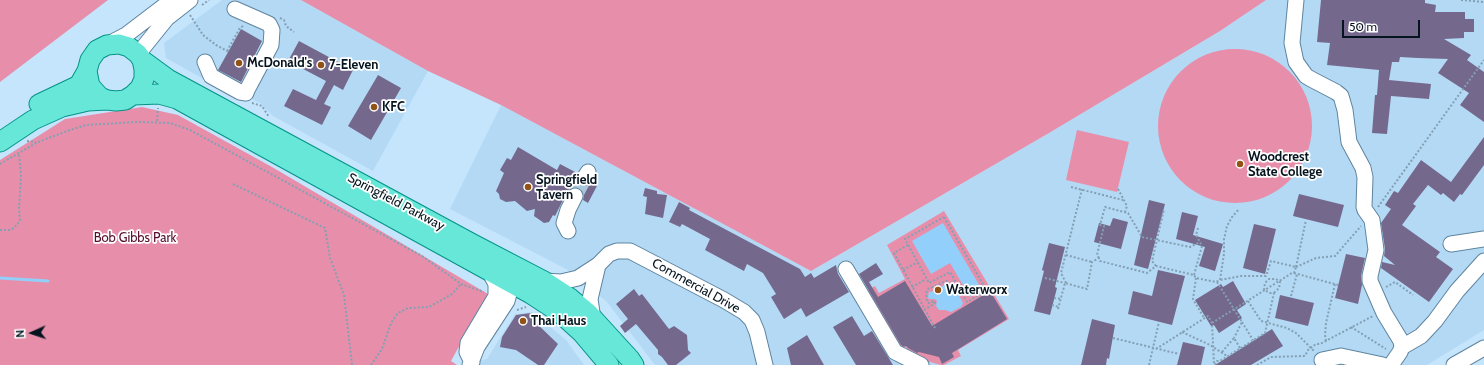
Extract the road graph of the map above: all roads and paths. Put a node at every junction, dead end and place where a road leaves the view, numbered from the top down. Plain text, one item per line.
1 (172, 0) edge
2 (209, 0) edge
3 (1296, 0) edge
4 (1461, 0) edge
5 (1484, 2) edge
6 (236, 6) dead end
7 (193, 8) edge
8 (186, 17) dead end
9 (107, 45) junction
10 (229, 52) dead end
11 (140, 57) junction
12 (1484, 60) edge
13 (205, 62) dead end
14 (87, 71) junction
15 (133, 95) junction
16 (162, 95) junction
17 (107, 100) junction
18 (157, 122) junction
19 (0, 130) edge
20 (0, 142) edge
21 (19, 153) junction
22 (0, 164) edge
23 (233, 184) dead end
24 (1071, 187) dead end
25 (1082, 189) junction
26 (1118, 189) dead end
27 (575, 196) tunnel mouth
28 (1123, 200) junction
29 (1164, 209) dead end
30 (1239, 209) dead end
31 (1125, 212) junction
32 (1370, 216) junction
33 (1306, 220) dead end
34 (1198, 228) dead end
35 (0, 230) edge
36 (568, 231) dead end
37 (457, 235) junction
38 (1484, 239) edge
39 (1157, 240) junction
40 (1200, 242) junction
41 (1451, 244) dead end
42 (908, 245) junction
43 (1066, 255) junction
44 (1099, 258) junction
45 (1484, 261) edge
46 (918, 262) junction
47 (1092, 262) junction
48 (598, 265) junction
49 (1156, 266) junction
50 (1296, 267) junction
51 (846, 269) dead end
52 (903, 270) junction
53 (489, 271) junction
54 (1294, 273) junction
55 (1297, 274) junction
56 (1194, 275) junction
57 (1267, 276) junction
58 (1045, 278) dead end
59 (1196, 278) junction
60 (927, 279) junction
61 (1220, 280) junction
62 (1268, 280) junction
63 (1217, 281) junction
64 (1279, 281) junction
65 (512, 283) junction
66 (1066, 283) junction
67 (461, 284) junction
68 (912, 287) junction
69 (953, 288) dead end
70 (1383, 289) dead end
71 (1264, 290) junction
72 (1274, 293) junction
73 (535, 294) junction
74 (1413, 295) dead end
75 (1291, 296) dead end
76 (1054, 298) dead end
77 (1061, 299) junction
78 (503, 300) junction
79 (1248, 300) junction
80 (1052, 305) dead end
81 (924, 310) junction
82 (1234, 310) junction
83 (1384, 313) junction
84 (1204, 318) junction
85 (594, 319) junction
86 (1159, 322) dead end
87 (1242, 322) junction
88 (1267, 322) junction
89 (1212, 323) junction
90 (1351, 327) junction
91 (935, 328) dead end
92 (1182, 332) junction
93 (1113, 338) dead end
94 (1234, 338) junction
95 (1253, 340) junction
96 (1326, 341) junction
97 (1213, 347) junction
98 (1154, 348) junction
99 (1240, 348) junction
100 (1311, 348) junction
101 (1484, 348) edge
102 (1222, 352) junction
103 (1179, 354) dead end
104 (1227, 356) junction
105 (1397, 356) edge
106 (1322, 360) joint
107 (471, 363) edge
108 (352, 365) edge
109 (371, 365) edge
110 (608, 365) edge
111 (634, 365) edge
112 (765, 365) edge
113 (920, 365) edge
114 (1149, 365) edge
115 (1215, 365) edge
116 (1257, 365) edge
117 (1383, 365) edge
118 (1454, 365) edge

1 - 9 street
2 - 7 path
3 - 32 street
4 - 5 path
6 - 13 street
7 - 8 path
7 - 10 path
7 - 11 street
9 - 11 main road
9 - 14 main road
11 - 15 main road
11 - 37 main road, Springfield Parkway
12 - 32 path
14 - 17 main road
14 - 19 main road
15 - 16 main road, Springfield Parkway
15 - 17 main road
16 - 18 path
16 - 53 main road, Springfield Parkway
17 - 20 main road
18 - 21 path
18 - 67 path
21 - 22 path
21 - 35 path
23 - 108 path
24 - 25 path
25 - 28 path
25 - 43 path
26 - 28 path
27 - 36 street
28 - 31 path
29 - 39 path
30 - 61 path
31 - 39 path
31 - 44 path
32 - 50 path
32 - 83 street
33 - 50 path
34 - 40 path
37 - 65 street
37 - 73 main road, Springfield Parkway
38 - 41 street
39 - 40 path
39 - 49 path
40 - 56 path
42 - 46 path
42 - 52 path
42 - 60 path
43 - 47 path
43 - 66 path
44 - 47 path
44 - 49 path
45 - 105 street
46 - 52 path
46 - 60 path
47 - 66 path
48 - 73 street, Commercial Drive
48 - 85 street
48 - 112 street, Commercial Drive
49 - 56 path
50 - 54 path
50 - 57 path
51 - 113 street
52 - 68 path
53 - 65 main road, Springfield Parkway
53 - 78 street
54 - 55 path
54 - 64 path
55 - 75 path
55 - 96 path
56 - 59 path
57 - 61 path
57 - 62 path
58 - 66 path
59 - 63 path
59 - 84 path
60 - 68 path
61 - 63 path
62 - 64 path
62 - 71 path
63 - 82 path
64 - 71 path
64 - 72 path
65 - 73 main road, Springfield Parkway
65 - 78 street
66 - 77 path
67 - 78 path
67 - 109 path
68 - 81 path
69 - 81 path
70 - 74 path
71 - 72 path
71 - 79 path
72 - 88 path
73 - 78 street, Commercial Drive
73 - 78 path
73 - 85 main road, Springfield Parkway
73 - 110 main road, Springfield Parkway
76 - 77 path
77 - 80 path
78 - 107 street
79 - 82 path
79 - 88 path
81 - 91 path
82 - 87 path
82 - 89 path
83 - 90 path
83 - 105 street
84 - 89 path
84 - 92 path
85 - 111 main road, Springfield Parkway
86 - 98 path
87 - 94 path
87 - 95 path
88 - 95 path
88 - 100 path
89 - 97 path
90 - 96 path
90 - 105 path
92 - 97 path
92 - 98 path
93 - 98 path
94 - 99 path
94 - 102 path
95 - 99 path
96 - 100 path
97 - 102 path
97 - 115 path
98 - 103 path
98 - 114 path
99 - 104 path
100 - 106 path
100 - 116 path
101 - 118 street
102 - 104 path
104 - 115 path
106 - 117 street

